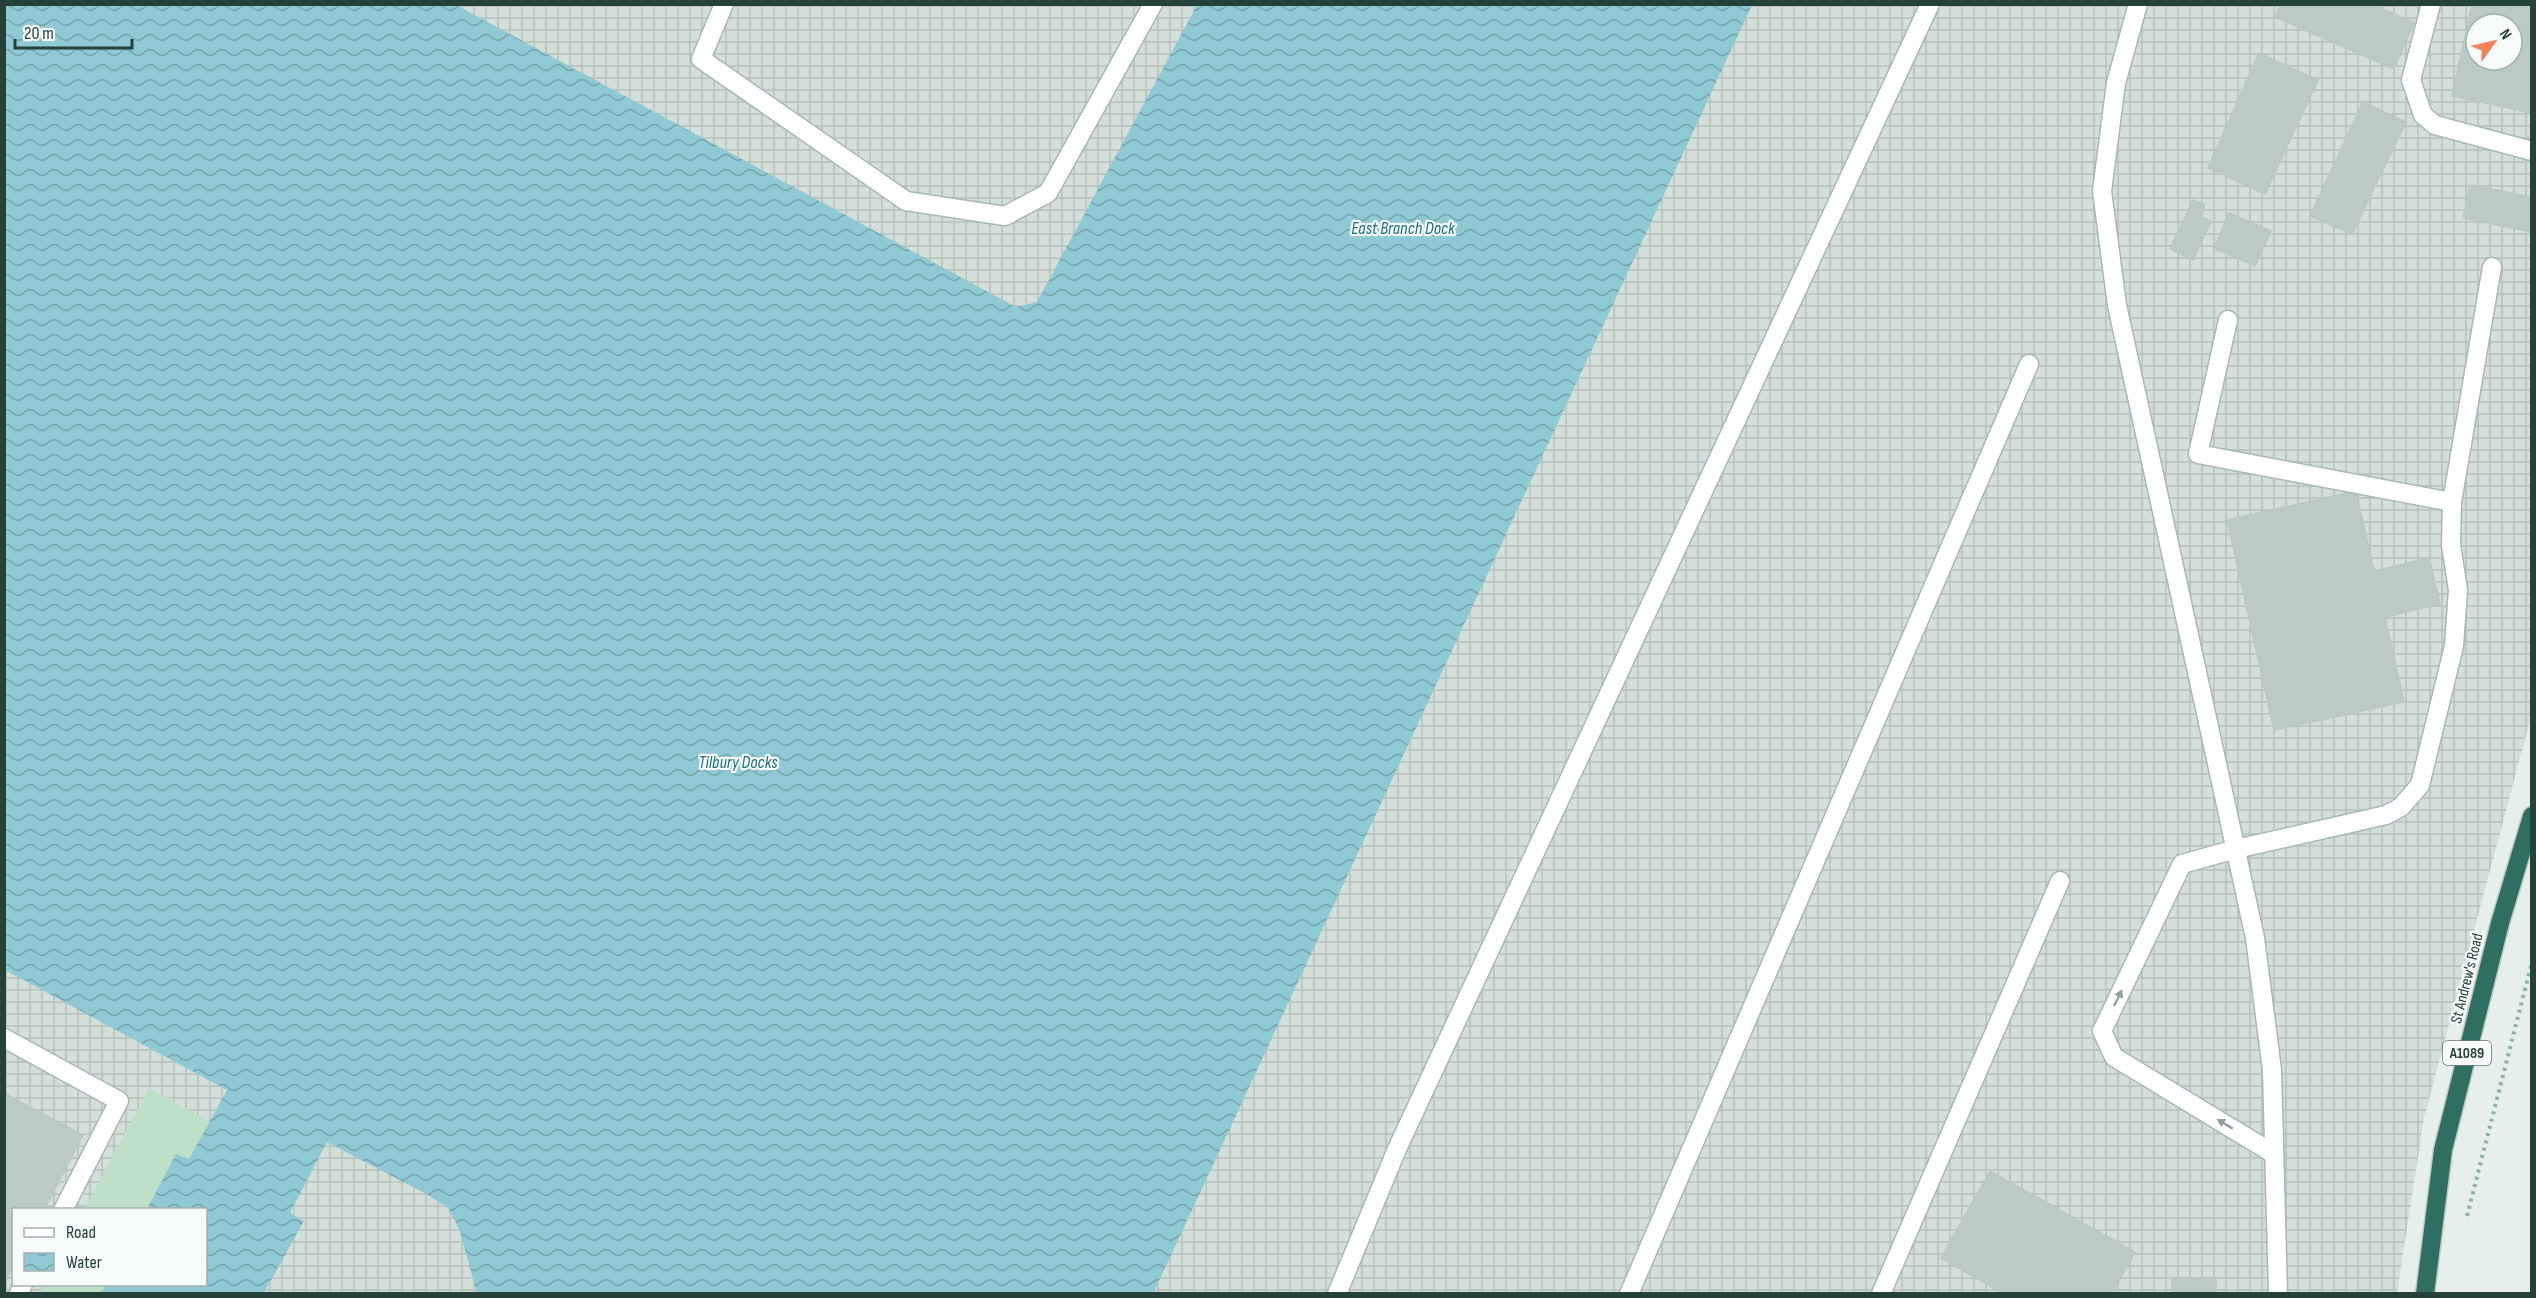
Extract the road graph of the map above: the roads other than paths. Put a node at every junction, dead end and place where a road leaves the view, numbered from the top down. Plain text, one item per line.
1 (724, 4) edge
2 (1154, 4) edge
3 (1930, 4) edge
4 (2138, 4) edge
5 (2431, 4) edge
6 (2532, 151) edge
7 (2492, 267) dead end
8 (2228, 320) dead end
9 (2030, 364) dead end
10 (2452, 502) junction
11 (2532, 816) edge
12 (2236, 849) junction
13 (2060, 881) dead end
14 (4, 1038) edge
15 (2274, 1154) junction
16 (64, 1208) edge
17 (1337, 1293) edge
18 (1629, 1293) edge
19 (1881, 1293) edge
20 (2278, 1293) edge
21 (2425, 1293) edge

1 - 2 street
3 - 17 street
4 - 12 street
5 - 6 street
7 - 10 street
8 - 10 street
9 - 18 street
10 - 12 street
11 - 21 highway, St Andrew's Road / A1089
12 - 15 street
15 -> 12 street
13 - 19 street
14 - 16 street
15 - 20 street

